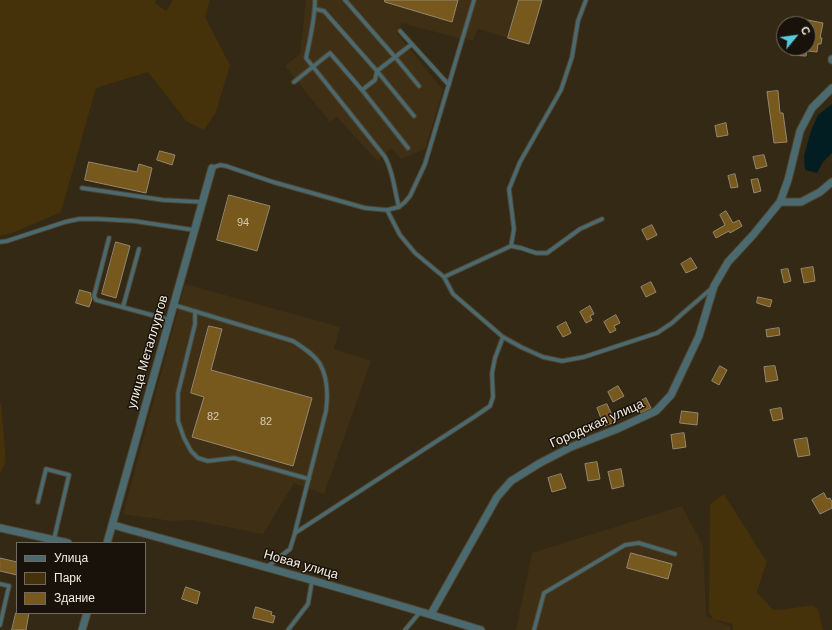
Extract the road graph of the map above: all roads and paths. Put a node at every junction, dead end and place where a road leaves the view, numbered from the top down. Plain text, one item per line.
1 (315, 0) edge
2 (345, 0) edge
3 (474, 0) edge
4 (586, 0) edge
5 (315, 9) junction
6 (400, 31) dead end
7 (412, 44) junction
8 (395, 57) junction
9 (313, 66) junction
10 (378, 71) junction
11 (294, 82) dead end
12 (449, 85) junction
13 (419, 86) dead end
14 (832, 88) edge
15 (362, 90) junction
16 (414, 116) dead end
17 (408, 148) dead end
18 (212, 168) joint
19 (832, 182) edge
20 (82, 188) dead end
21 (780, 202) junction
22 (203, 203) junction
23 (400, 207) junction
24 (387, 210) junction
25 (602, 219) dead end
26 (195, 230) junction
27 (109, 238) dead end
28 (0, 242) edge
29 (511, 246) junction
30 (139, 249) dead end
31 (444, 278) junction
32 (714, 286) junction
33 (174, 305) junction
34 (123, 307) junction
35 (195, 311) junction
36 (170, 320) junction
37 (503, 337) junction
38 (309, 479) junction
39 (38, 502) dead end
40 (113, 526) junction
41 (0, 528) edge
42 (295, 533) junction
43 (54, 540) junction
44 (63, 542) edge
45 (107, 542) edge
46 (674, 554) dead end
47 (267, 567) junction
48 (312, 580) junction
49 (0, 584) edge
50 (422, 611) junction
51 (87, 614) edge
52 (431, 614) junction
53 (0, 625) edge
54 (82, 630) edge
55 (288, 630) edge
56 (405, 630) edge
57 (481, 630) edge
58 (534, 630) edge

1 - 5 lane
2 - 8 lane
3 - 12 lane
4 - 29 lane
5 - 9 lane
5 - 10 lane
6 - 7 lane
7 - 8 lane
7 - 12 lane
8 - 10 lane
8 - 13 lane
9 - 11 lane
9 - 15 lane
9 - 23 lane
10 - 15 lane
10 - 16 lane
12 - 23 lane
14 - 21 street, Городская улица
15 - 17 lane
18 - 22 street, улица Металлургов
18 - 24 lane
19 - 21 street
20 - 22 lane
21 - 32 street, Городская улица
22 - 26 street, улица Металлургов
23 - 24 lane
24 - 31 lane
25 - 29 lane
26 - 28 lane
26 - 33 street, улица Металлургов
27 - 34 lane
29 - 31 lane
30 - 34 lane
31 - 37 lane
32 - 37 lane
32 - 52 street, Городская улица
33 - 35 lane
33 - 36 street, улица Металлургов
34 - 36 lane
35 - 38 lane
35 - 38 lane
36 - 40 street, улица Металлургов
37 - 42 lane
38 - 42 lane
39 - 43 lane
40 - 45 street, улица Металлургов
40 - 47 street, Новая улица
41 - 43 street
42 - 47 lane
43 - 44 street
46 - 58 lane
47 - 48 street, Новая улица
48 - 50 street, Новая улица
48 - 55 lane
49 - 53 lane
50 - 52 street, Новая улица
50 - 56 lane
51 - 54 street
52 - 57 street, Новая улица

